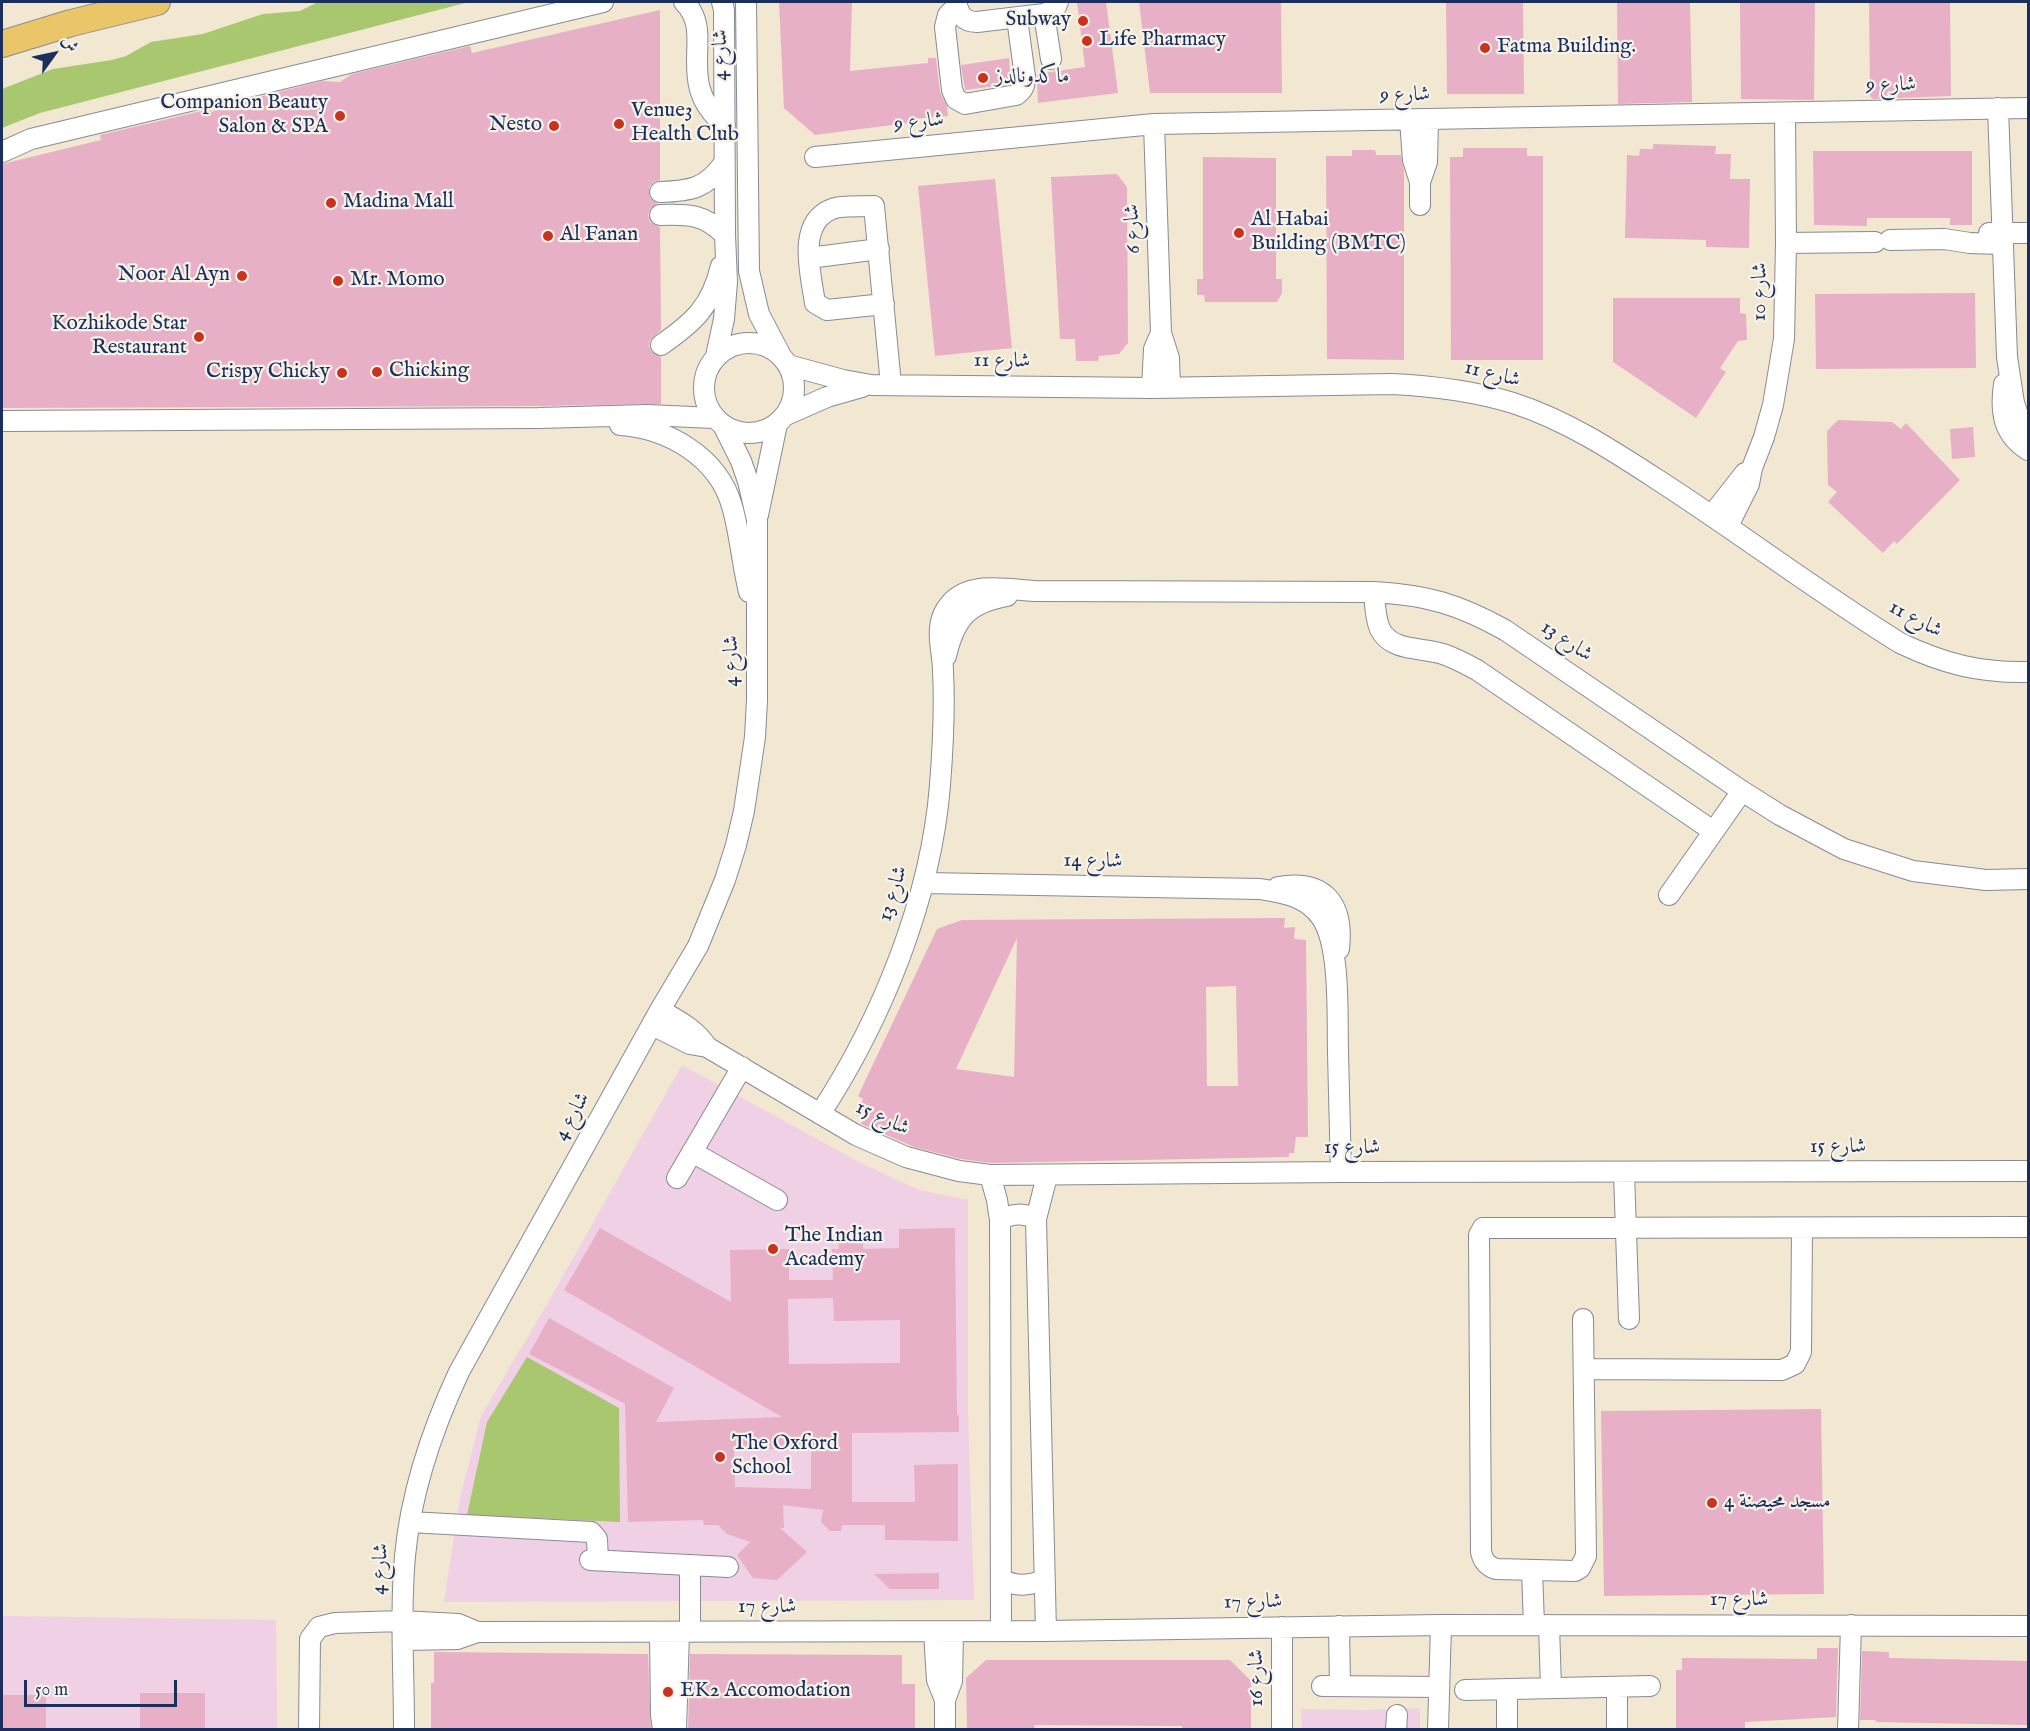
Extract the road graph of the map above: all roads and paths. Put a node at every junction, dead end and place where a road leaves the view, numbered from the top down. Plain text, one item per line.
1 (158, 2) edge
2 (603, 2) edge
3 (684, 2) edge
4 (722, 2) edge
5 (746, 2) edge
6 (957, 4) edge
7 (1051, 8) edge
8 (1017, 18) junction
9 (71, 23) junction
10 (2, 44) edge
11 (1051, 59) dead end
12 (2, 63) edge
13 (1998, 108) junction
14 (2028, 108) edge
15 (1785, 113) junction
16 (1419, 120) junction
17 (725, 124) junction
18 (1154, 124) junction
19 (2, 152) edge
20 (815, 157) dead end
21 (724, 163) junction
22 (685, 191) junction
23 (660, 192) dead end
24 (1420, 205) dead end
25 (660, 214) dead end
26 (686, 214) junction
27 (2028, 233) edge
28 (2001, 238) junction
29 (725, 241) junction
30 (1786, 243) junction
31 (879, 249) junction
32 (809, 258) junction
33 (884, 304) junction
34 (661, 345) dead end
35 (716, 356) junction
36 (2007, 357) junction
37 (784, 359) junction
38 (871, 385) junction
39 (891, 385) junction
40 (1161, 388) junction
41 (540, 418) junction
42 (782, 419) junction
43 (2, 421) edge
44 (719, 421) junction
45 (2028, 430) edge
46 (2028, 450) edge
47 (757, 520) junction
48 (1720, 520) junction
49 (1374, 592) junction
50 (757, 612) junction
51 (2028, 672) edge
52 (1742, 791) junction
53 (1713, 831) junction
54 (2028, 879) edge
55 (924, 883) junction
56 (1668, 895) dead end
57 (656, 1018) junction
58 (742, 1067) junction
59 (820, 1114) junction
60 (692, 1152) junction
61 (2028, 1171) edge
62 (1341, 1172) junction
63 (1624, 1173) junction
64 (990, 1175) junction
65 (1047, 1176) junction
66 (677, 1178) dead end
67 (777, 1200) dead end
68 (1036, 1219) junction
69 (1000, 1220) junction
70 (2028, 1227) edge
71 (1626, 1228) junction
72 (1802, 1228) junction
73 (1583, 1319) dead end
74 (1629, 1320) dead end
75 (1584, 1369) junction
76 (410, 1522) junction
77 (690, 1565) junction
78 (729, 1568) dead end
79 (1532, 1570) junction
80 (1001, 1579) junction
81 (1044, 1580) junction
82 (1440, 1625) junction
83 (1541, 1625) junction
84 (1857, 1625) junction
85 (1339, 1626) junction
86 (2028, 1626) edge
87 (1282, 1627) junction
88 (403, 1631) junction
89 (1001, 1631) junction
90 (1046, 1631) junction
91 (676, 1632) junction
92 (933, 1632) junction
93 (953, 1632) junction
94 (1650, 1686) dead end
95 (1439, 1687) junction
96 (1617, 1687) junction
97 (1551, 1688) junction
98 (1507, 1689) junction
99 (1465, 1690) dead end
100 (945, 1700) junction
101 (309, 1730) edge
102 (404, 1730) edge
103 (663, 1730) edge
104 (676, 1730) edge
105 (945, 1730) edge
106 (1282, 1730) edge
107 (1438, 1730) edge
108 (1507, 1730) edge
109 (1617, 1730) edge
110 (1848, 1730) edge
111 (1858, 1730) edge

1 - 9 main road
2 - 19 street
3 - 17 street
4 - 17 street, شارع 4
5 - 37 street, شارع 4
6 - 8 street
6 - 8 street
7 - 8 street
7 - 11 street
9 - 10 main road
9 - 12 main road
13 - 14 street, شارع 9
13 - 15 street, شارع 9
13 - 28 street
15 - 16 street, شارع 9
15 - 30 street, شارع 10
16 - 18 street, شارع 9
16 - 24 street
17 - 21 street, شارع 4
18 - 20 street, شارع 9
18 - 40 street, شارع 6
21 - 22 street
21 - 29 street, شارع 4
22 - 23 street
22 - 26 street
25 - 26 street
26 - 29 street
27 - 28 street
28 - 30 street
28 - 36 street
29 - 34 street
29 - 35 street, شارع 4
30 - 48 street, شارع 10
31 - 32 street
31 - 32 street
31 - 33 street
32 - 33 street
33 - 39 street
35 - 37 street
35 - 44 street
36 - 45 street
36 - 46 street
37 - 38 street, شارع 11
37 - 42 street
38 - 39 street, شارع 11
38 - 42 street, شارع 11
39 - 40 street, شارع 11
40 - 48 street, شارع 11
41 - 43 street
41 - 44 street
41 - 50 street
42 - 44 street
42 - 47 street, شارع 4
44 - 47 street, شارع 4
47 - 50 street, شارع 4
48 - 51 street, شارع 11
49 - 52 street, شارع 13
49 - 53 street
49 - 55 street, شارع 13
50 - 57 street, شارع 4
52 - 53 street
52 - 54 street, شارع 13
53 - 56 street
55 - 59 street, شارع 13
55 - 62 street, شارع 14
57 - 58 street, شارع 15
57 - 76 street, شارع 4
58 - 59 street, شارع 15
58 - 60 street
59 - 64 street, شارع 15
60 - 66 street
60 - 67 street
61 - 63 street, شارع 15
62 - 63 street, شارع 15
62 - 65 street, شارع 15
63 - 71 street
64 - 65 street, شارع 15
64 - 69 street
65 - 68 street
68 - 69 street
68 - 81 street
69 - 80 street
70 - 72 street
71 - 72 street
71 - 74 street
71 - 79 street
72 - 75 street
73 - 75 street
75 - 79 street
76 - 77 street
76 - 88 street, شارع 4
77 - 78 street
77 - 91 street
79 - 83 street
80 - 81 street
80 - 89 street
81 - 90 street
82 - 83 street, شارع 17
82 - 85 street, شارع 17
82 - 95 street
83 - 84 street, شارع 17
83 - 97 street
84 - 86 street, شارع 17
84 - 110 street
84 - 111 street
85 - 87 street, شارع 17
85 - 95 street
87 - 90 street, شارع 17
87 - 106 street, شارع 16
88 - 91 street, شارع 17
88 - 101 street, شارع 17
88 - 102 street, شارع 4
89 - 90 street, شارع 17
89 - 93 street, شارع 17
91 - 92 street, شارع 17
91 - 103 street
91 - 104 street
92 - 93 street, شارع 17
92 - 100 street
93 - 100 street
94 - 96 street
95 - 107 street
96 - 97 street
96 - 109 street
97 - 98 street
98 - 99 street
98 - 108 street
100 - 105 street

